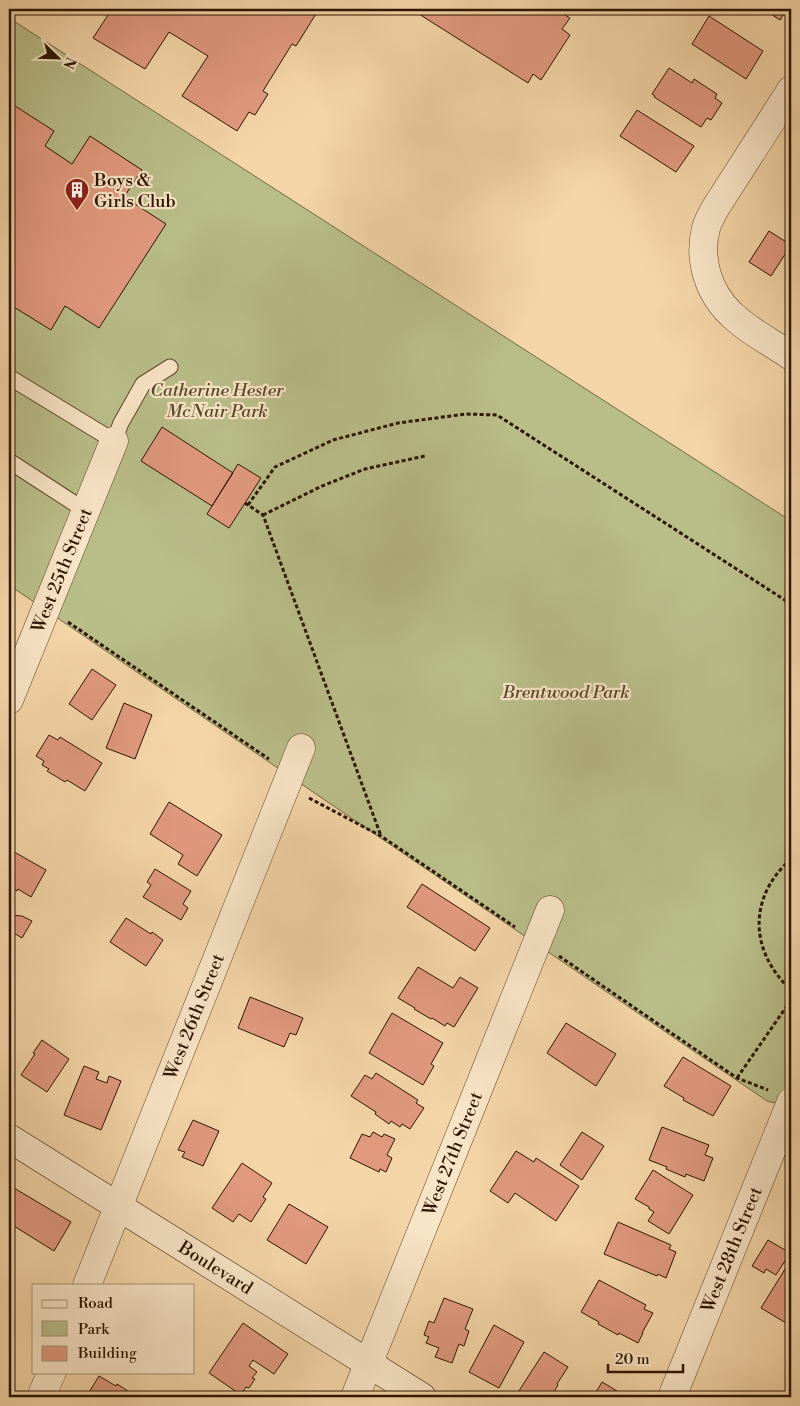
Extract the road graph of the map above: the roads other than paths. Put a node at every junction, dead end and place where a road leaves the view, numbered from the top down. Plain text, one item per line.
1 (791, 90) edge
2 (791, 356) edge
3 (170, 367) dead end
4 (9, 377) edge
5 (114, 441) junction
6 (9, 461) edge
7 (86, 511) junction
8 (9, 700) edge
9 (301, 748) dead end
10 (550, 910) dead end
11 (784, 1098) edge
12 (9, 1138) edge
13 (118, 1206) junction
14 (87, 1284) edge
15 (369, 1363) junction
16 (51, 1374) edge
17 (41, 1397) edge
18 (356, 1397) edge
19 (422, 1397) edge
20 (672, 1397) edge

1 - 2 street
3 - 5 lane
4 - 5 lane
5 - 7 street, West 25th Street
6 - 7 lane
7 - 8 street, West 25th Street
9 - 13 street, West 26th Street
10 - 15 street, West 27th Street
11 - 20 street, West 28th Street
12 - 13 street, Boulevard
13 - 14 street, West 26th Street
13 - 15 street, Boulevard
15 - 18 street, West 27th Street
15 - 19 street, Boulevard
16 - 17 street

